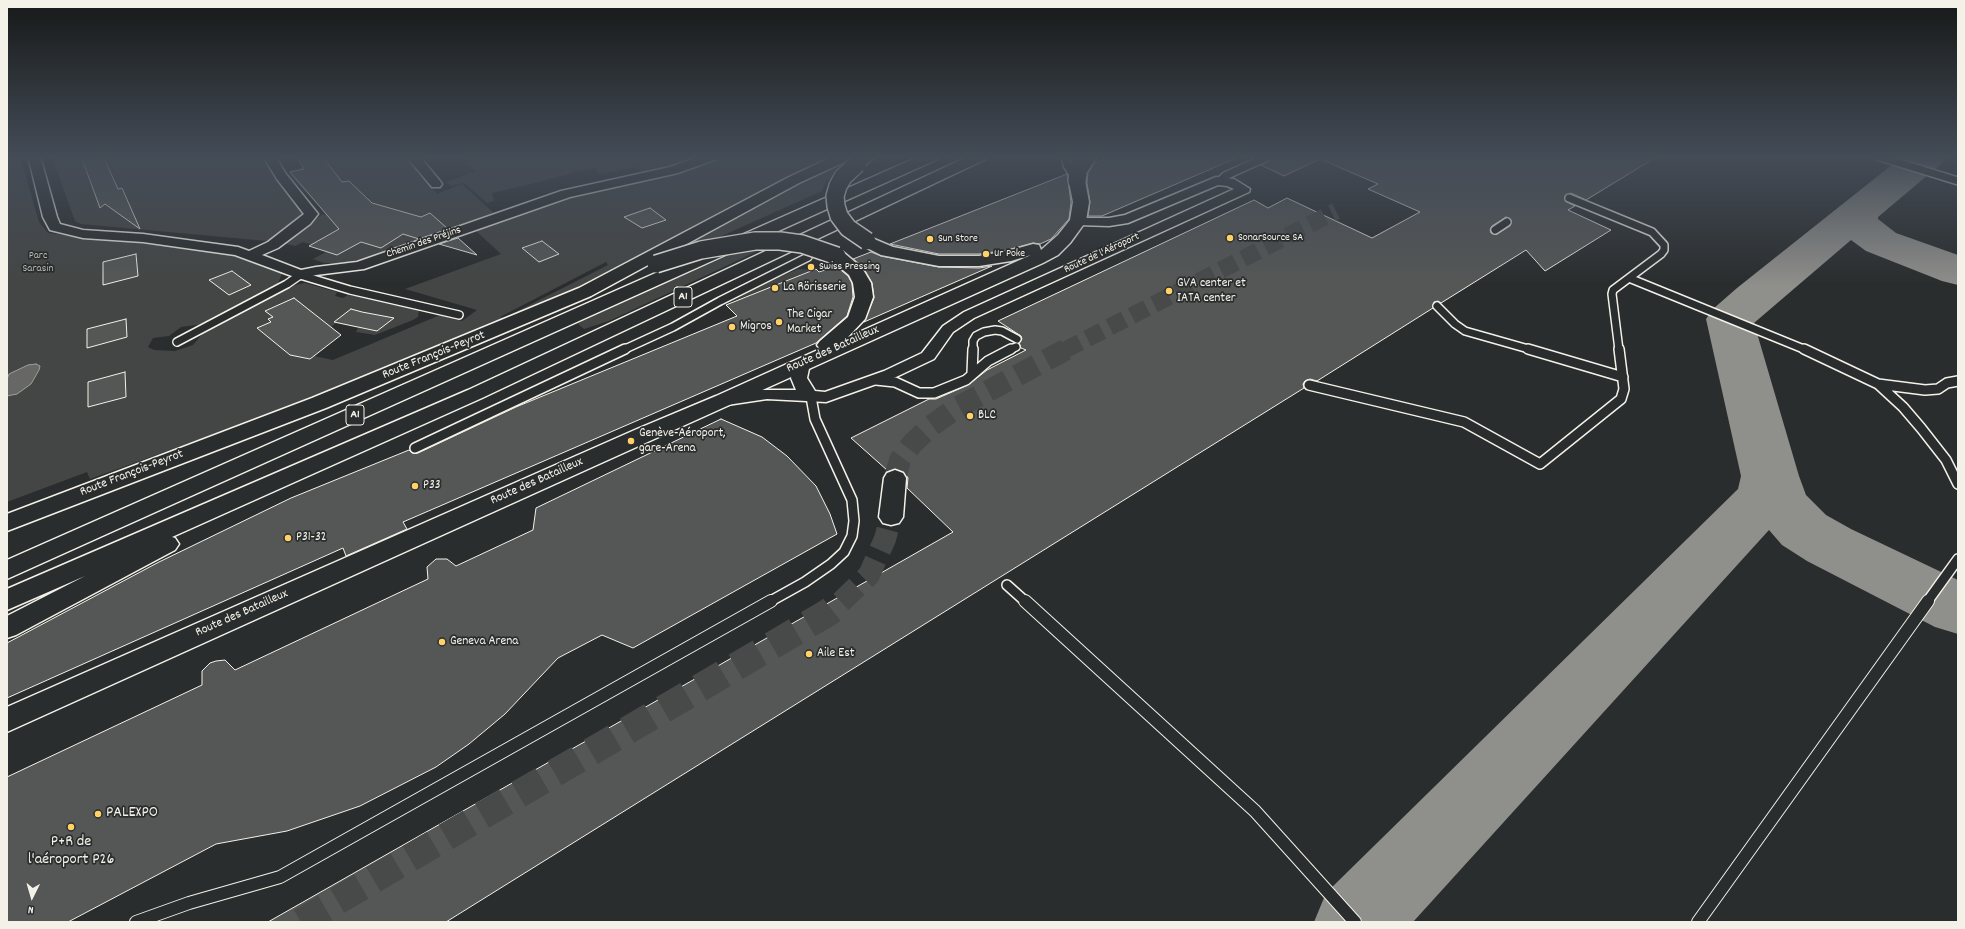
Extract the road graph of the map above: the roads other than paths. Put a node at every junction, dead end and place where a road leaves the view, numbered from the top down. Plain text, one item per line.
1 (46, 199) edge
2 (299, 199) edge
3 (551, 199) edge
4 (756, 199) edge
5 (835, 199) edge
6 (836, 199) edge
7 (889, 199) edge
8 (1080, 199) edge
9 (1171, 199) edge
10 (1221, 199) edge
11 (1572, 199) edge
12 (1078, 221) junction
13 (1508, 222) dead end
14 (1495, 230) dead end
15 (1064, 239) junction
16 (251, 255) junction
17 (808, 257) dead end
18 (300, 275) junction
19 (1629, 278) junction
20 (585, 292) junction
21 (1437, 306) dead end
22 (459, 315) dead end
23 (177, 342) dead end
24 (802, 364) junction
25 (972, 373) junction
26 (1623, 377) junction
27 (873, 380) junction
28 (1958, 380) edge
29 (1878, 384) junction
30 (1309, 385) dead end
31 (811, 397) junction
32 (723, 401) junction
33 (384, 435) junction
34 (415, 448) dead end
35 (1958, 484) edge
36 (897, 486) tunnel mouth
37 (891, 517) tunnel mouth
38 (7, 523) edge
39 (1958, 559) edge
40 (7, 570) edge
41 (1007, 585) dead end
42 (7, 600) edge
43 (7, 628) edge
44 (7, 720) edge
45 (136, 922) edge
46 (1355, 922) edge
47 (1698, 922) edge

1 - 16 street
2 - 16 street
3 - 18 street, Chemin des Préjins
4 - 20 main road, Route François-Peyrot
5 - 15 main road, bridge
6 - 40 main road, A1
7 - 33 main road, A1
8 - 12 main road
9 - 12 street, Route de l'Aéroport
10 - 27 street, Route de l'Aéroport
11 - 19 lane
12 - 15 main road, Route des Batailleux
13 - 14 lane
15 - 24 main road, Route des Batailleux
16 - 18 street
17 - 34 lane
18 - 22 lane
18 - 23 lane
19 - 26 lane
19 - 29 lane
20 - 24 main road, bridge
20 - 38 main road, Route François-Peyrot
21 - 26 lane
24 - 31 street
24 - 32 main road, Route des Batailleux
25 - 25 lane
25 - 27 lane
26 - 30 lane
27 - 31 street, Route de l'Aéroport
28 - 29 lane
29 - 35 lane
31 - 32 street, Route de l'Aéroport
31 - 45 lane
32 - 44 main road, Route des Batailleux
33 - 42 main road, A1
33 - 43 main road
36 - 37 main road
39 - 47 lane
41 - 46 lane

